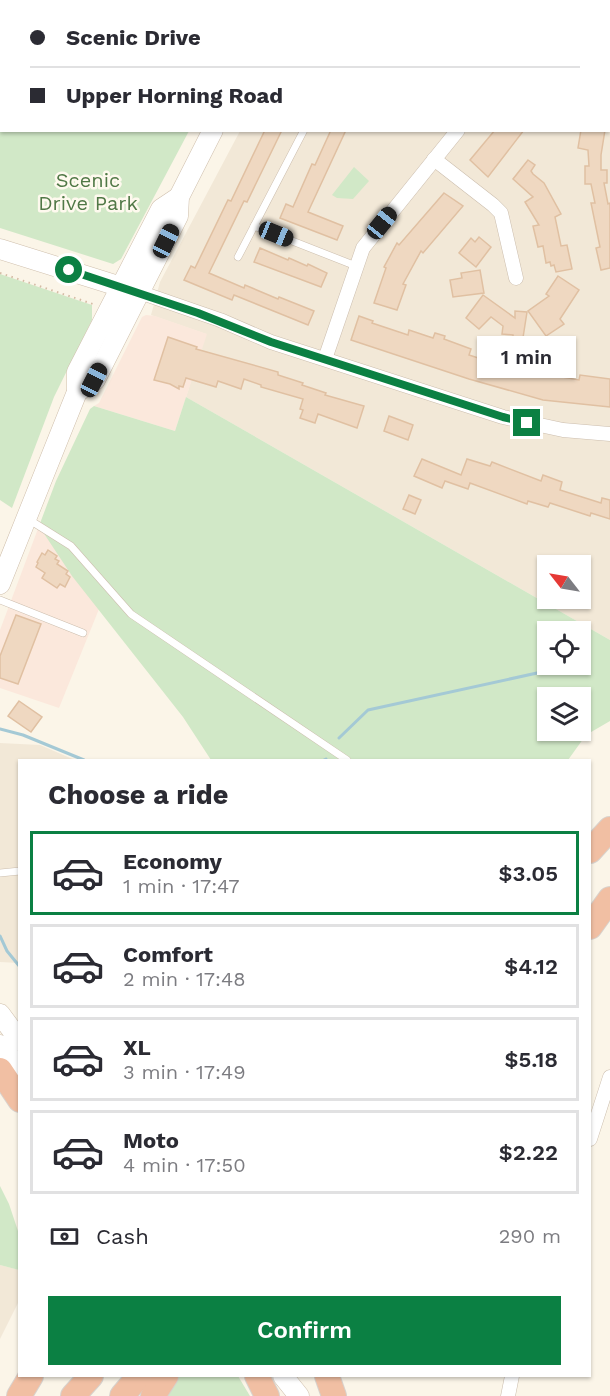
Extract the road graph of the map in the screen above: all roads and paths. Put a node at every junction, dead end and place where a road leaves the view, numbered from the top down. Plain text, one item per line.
1 (212, 132) edge
2 (303, 132) edge
3 (456, 132) edge
4 (434, 159) junction
5 (254, 225) junction
6 (0, 249) edge
7 (238, 257) dead end
8 (356, 266) junction
9 (0, 273) edge
10 (516, 278) dead end
11 (130, 290) junction
12 (93, 304) dead end
13 (325, 359) junction
14 (610, 434) edge
15 (25, 518) junction
16 (0, 584) edge
17 (0, 600) edge
18 (83, 633) dead end
19 (346, 759) edge
20 (18, 871) edge
21 (0, 873) edge
22 (610, 882) edge
23 (610, 899) edge
24 (591, 902) edge
25 (591, 926) edge
26 (0, 1014) edge
27 (18, 1038) edge
28 (0, 1045) edge
29 (18, 1068) edge
30 (0, 1070) edge
31 (610, 1077) edge
32 (18, 1097) edge
33 (591, 1136) edge
34 (30, 1377) edge
35 (90, 1377) edge
36 (138, 1377) edge
37 (165, 1377) edge
38 (258, 1377) edge
39 (259, 1377) edge
40 (284, 1377) edge
41 (327, 1377) edge
42 (512, 1377) edge
43 (19, 1396) edge
44 (73, 1396) edge
45 (122, 1396) edge
46 (153, 1396) edge
47 (267, 1396) edge
48 (275, 1396) edge
49 (299, 1396) edge
50 (334, 1396) edge
51 (508, 1396) edge

1 - 11 main road
2 - 5 lane
3 - 4 street
4 - 8 street
4 - 10 street
5 - 7 lane
5 - 8 lane
6 - 11 main road
8 - 13 street
9 - 12 path
11 - 13 street
11 - 15 main road
13 - 14 street
15 - 16 main road
15 - 19 lane
17 - 18 lane
20 - 21 lane
22 - 24 highway
23 - 25 highway
26 - 27 main road
28 - 29 main road
30 - 32 highway
31 - 33 street
34 - 43 highway
35 - 44 highway
36 - 45 highway
37 - 46 highway
38 - 47 highway
39 - 48 main road
40 - 49 main road
41 - 50 highway
42 - 51 street

